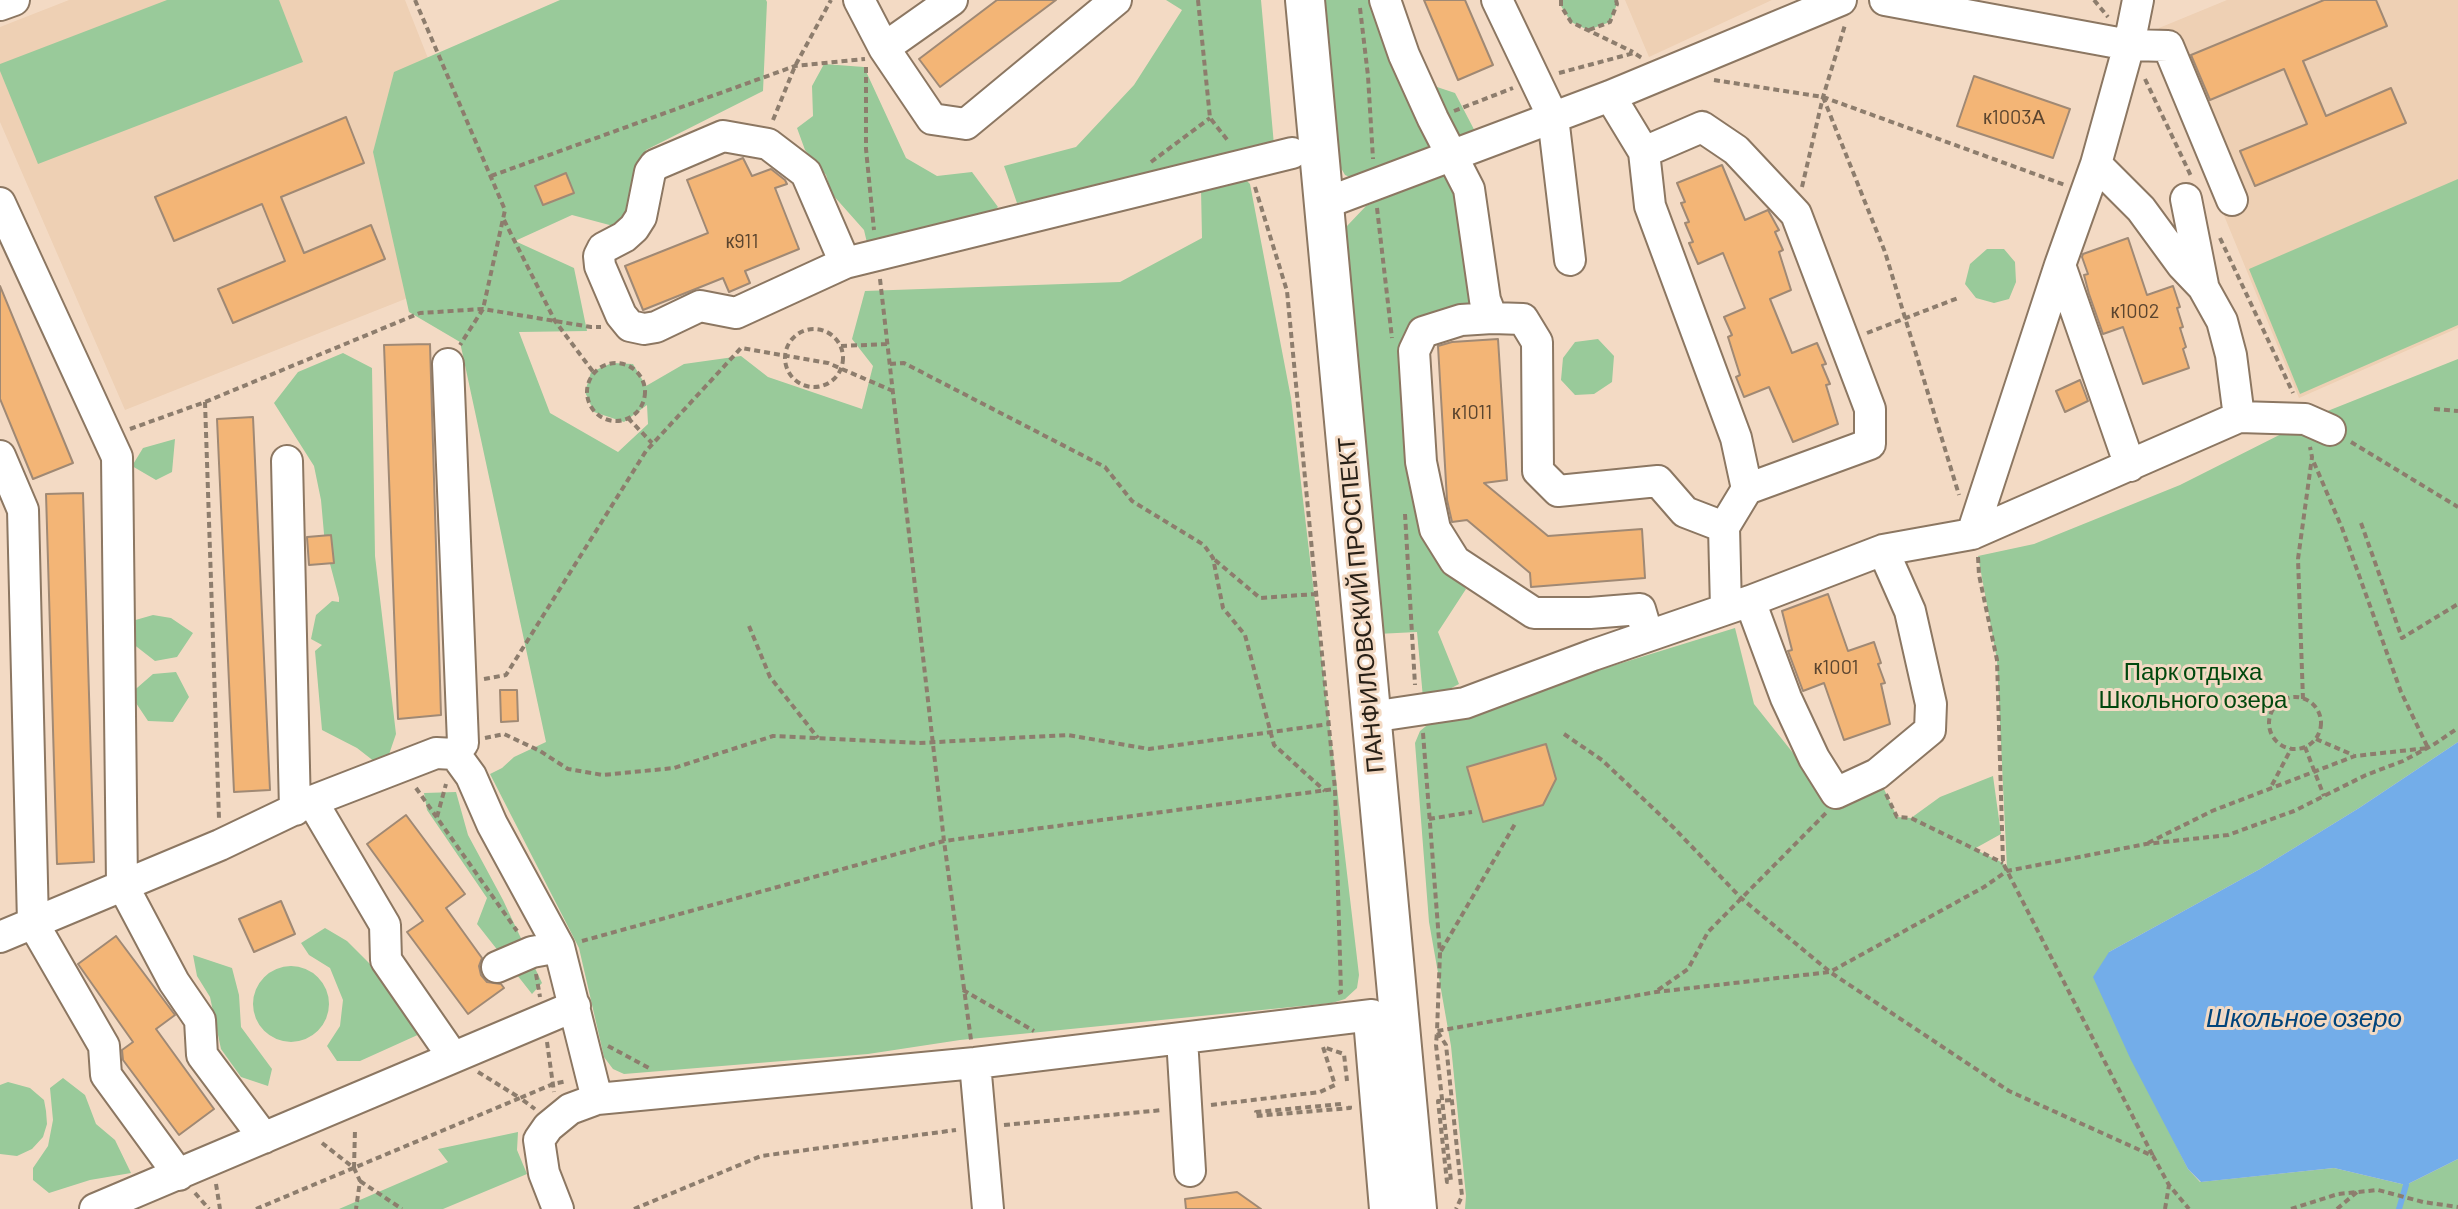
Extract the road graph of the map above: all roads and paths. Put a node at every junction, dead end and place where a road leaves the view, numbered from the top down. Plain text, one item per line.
1 (14, 0) edge
2 (415, 0) edge
3 (831, 0) edge
4 (859, 0) edge
5 (952, 0) edge
6 (1116, 0) edge
7 (1198, 0) edge
8 (1280, 0) edge
9 (1305, 0) edge
10 (1359, 0) edge
11 (1385, 0) edge
12 (1497, 0) edge
13 (1561, 0) edge
14 (1616, 0) edge
15 (1885, 0) edge
16 (2138, 0) edge
17 (0, 5) edge
18 (1845, 7) edge
19 (1588, 30) junction
20 (2129, 45) junction
21 (884, 48) junction
22 (1634, 53) dead end
23 (795, 66) junction
24 (1713, 80) dead end
25 (1610, 96) junction
26 (1823, 97) junction
27 (1553, 117) junction
28 (1210, 118) junction
29 (763, 143) junction
30 (1644, 152) junction
31 (1292, 153) junction
32 (1454, 157) junction
33 (1247, 164) junction
34 (1140, 170) dead end
35 (491, 176) junction
36 (2091, 178) junction
37 (1374, 183) junction
38 (2186, 199) dead end
39 (2232, 200) dead end
40 (0, 203) edge
41 (1323, 204) junction
42 (1796, 214) junction
43 (503, 219) junction
44 (877, 255) junction
45 (1570, 260) dead end
46 (845, 263) junction
47 (2060, 265) junction
48 (2203, 287) junction
49 (1958, 298) dead end
50 (483, 309) junction
51 (1492, 318) junction
52 (1906, 319) junction
53 (555, 321) junction
54 (630, 326) junction
55 (1846, 341) junction
56 (888, 344) junction
57 (1393, 344) dead end
58 (841, 346) junction
59 (448, 364) joint
60 (890, 364) junction
61 (594, 373) junction
62 (893, 391) junction
63 (205, 402) junction
64 (2434, 409) dead end
65 (2458, 411) edge
66 (2239, 417) junction
67 (628, 418) junction
68 (2317, 424) junction
69 (109, 436) junction
70 (653, 443) junction
71 (0, 456) edge
72 (2312, 457) junction
73 (287, 461) dead end
74 (2130, 466) junction
75 (1747, 489) junction
76 (1404, 503) dead end
77 (2458, 507) edge
78 (2361, 523) dead end
79 (1724, 527) junction
80 (1972, 534) junction
81 (1883, 550) junction
82 (1213, 558) junction
83 (1316, 594) junction
84 (2458, 604) edge
85 (1738, 605) junction
86 (749, 626) dead end
87 (1648, 636) junction
88 (461, 684) junction
89 (2303, 699) junction
90 (1422, 707) junction
91 (1371, 717) junction
92 (1329, 724) junction
93 (2458, 728) edge
94 (1271, 732) junction
95 (1564, 734) dead end
96 (818, 738) junction
97 (2316, 739) junction
98 (933, 742) junction
99 (2305, 747) junction
100 (2428, 748) junction
101 (459, 749) junction
102 (2291, 749) junction
103 (2355, 756) junction
104 (2314, 771) junction
105 (1877, 774) junction
106 (413, 785) dead end
107 (2270, 787) junction
108 (1335, 789) junction
109 (1325, 791) junction
110 (1836, 793) junction
111 (2324, 796) junction
112 (304, 806) junction
113 (1472, 812) dead end
114 (1429, 819) junction
115 (1515, 824) dead end
116 (944, 841) junction
117 (2146, 844) junction
118 (220, 845) junction
119 (2003, 863) junction
120 (2007, 871) junction
121 (122, 884) junction
122 (1741, 898) junction
123 (33, 923) junction
124 (0, 937) edge
125 (546, 949) junction
126 (1440, 953) junction
127 (497, 967) dead end
128 (1830, 972) junction
129 (963, 990) junction
130 (1656, 992) junction
131 (1328, 996) dead end
132 (1372, 1015) junction
133 (578, 1018) junction
134 (543, 1019) junction
135 (1437, 1031) junction
136 (1036, 1033) dead end
137 (1182, 1038) junction
138 (1344, 1054) dead end
139 (453, 1057) junction
140 (975, 1063) junction
141 (648, 1068) dead end
142 (597, 1099) junction
143 (1451, 1100) junction
144 (1341, 1104) dead end
145 (1186, 1108) junction
146 (1350, 1108) dead end
147 (556, 1120) junction
148 (982, 1127) junction
149 (355, 1129) dead end
150 (264, 1138) junction
151 (322, 1143) dead end
152 (2153, 1156) junction
153 (354, 1168) junction
154 (1190, 1171) dead end
155 (179, 1175) junction
156 (360, 1181) junction
157 (2169, 1185) junction
158 (2359, 1191) junction
159 (2458, 1207) edge
160 (95, 1209) edge
161 (256, 1209) edge
162 (356, 1209) edge
163 (402, 1209) edge
164 (558, 1209) edge
165 (634, 1209) edge
166 (988, 1209) edge
167 (1389, 1209) edge
168 (1417, 1209) edge
169 (1456, 1209) edge
170 (2165, 1209) edge
171 (2189, 1209) edge
172 (2291, 1209) edge
173 (2337, 1209) edge

1 - 17 street
2 - 35 path
3 - 23 path
4 - 21 street
5 - 21 street
6 - 21 street
7 - 28 path
8 - 31 main road, ПАНФИЛОВСКИЙ ПРОСПЕКТ
9 - 41 main road, ПАНФИЛОВСКИЙ ПРОСПЕКТ
10 - 37 path
11 - 32 street
12 - 27 street
13 - 19 path
14 - 19 path
15 - 20 street
16 - 20 street
18 - 25 street
18 - 26 path
19 - 22 path
20 - 36 street
20 - 39 street
23 - 29 path
23 - 35 path
23 - 44 path
24 - 26 path
25 - 27 street
25 - 30 street
26 - 36 path
26 - 42 path
26 - 52 path
27 - 32 street
27 - 45 street
28 - 33 path
28 - 34 path
29 - 46 street
29 - 54 street
30 - 42 street
30 - 75 street
31 - 33 street
31 - 132 main road, ПАНФИЛОВСКИЙ ПРОСПЕКТ
32 - 37 street
32 - 51 street
33 - 44 street
33 - 83 path
35 - 43 path
36 - 47 street
36 - 48 street
37 - 41 street
37 - 57 path
38 - 48 street
40 - 69 street
41 - 91 main road, ПАНФИЛОВСКИЙ ПРОСПЕКТ
42 - 55 street
43 - 50 path
43 - 53 path
44 - 46 street
44 - 56 path
46 - 54 street
47 - 74 street
47 - 80 street
48 - 66 street
49 - 52 path
50 - 53 path
50 - 59 path
50 - 63 path
51 - 79 street
51 - 87 street
52 - 55 path
52 - 80 path
53 - 54 path
53 - 61 path
55 - 75 street
56 - 58 path
56 - 60 path
58 - 58 path
59 - 88 street
60 - 62 path
60 - 82 path
61 - 67 path
61 - 67 path
62 - 70 path
62 - 98 path
63 - 69 path
63 - 118 path
64 - 65 path
66 - 68 street
66 - 74 street
67 - 70 path
68 - 72 path
68 - 77 path
69 - 121 street
70 - 88 path
71 - 123 street
72 - 89 path
72 - 100 path
73 - 112 street
74 - 80 street
75 - 79 street
76 - 90 path
78 - 84 path
79 - 85 street
80 - 81 street
80 - 119 path
81 - 85 street
81 - 105 street
82 - 83 path
82 - 94 path
83 - 92 path
85 - 87 street
85 - 110 street
86 - 96 path
87 - 90 street
88 - 101 street
89 - 97 path
89 - 102 path
90 - 91 street
90 - 114 path
91 - 168 main road, ПАНФИЛОВСКИЙ ПРОСПЕКТ
92 - 94 path
92 - 108 path
93 - 100 path
94 - 98 path
94 - 109 path
95 - 122 path
96 - 98 path
96 - 101 path
97 - 99 path
97 - 103 path
98 - 116 path
99 - 102 path
99 - 104 path
100 - 103 path
100 - 111 path
101 - 112 street
101 - 125 street
102 - 107 path
103 - 104 path
104 - 107 path
104 - 111 path
105 - 110 street
105 - 119 path
106 - 125 path
107 - 117 path
108 - 109 path
108 - 131 path
109 - 116 path
110 - 122 path
111 - 117 path
112 - 118 street
112 - 139 street
113 - 114 path
114 - 126 path
115 - 126 path
116 - 125 path
116 - 129 path
117 - 120 path
118 - 121 street
119 - 120 path
120 - 128 path
120 - 152 path
121 - 123 street
121 - 150 street
122 - 128 path
122 - 130 path
123 - 124 street
123 - 155 street
125 - 127 street
125 - 133 street
125 - 134 path
126 - 135 path
128 - 130 path
128 - 152 path
129 - 136 path
129 - 140 path
130 - 135 path
132 - 137 street
132 - 167 main road, ПАНФИЛОВСКИЙ ПРОСПЕКТ
133 - 134 street
133 - 141 path
133 - 142 street
134 - 139 street
134 - 147 path
135 - 143 path
135 - 143 path
137 - 140 street
137 - 145 street
138 - 145 path
139 - 150 street
140 - 142 street
140 - 148 street
142 - 147 street
143 - 169 path
144 - 146 path
145 - 148 path
145 - 154 street
147 - 153 path
147 - 164 street
148 - 165 path
148 - 166 street
149 - 153 path
150 - 155 street
151 - 153 path
152 - 157 path
153 - 156 path
153 - 161 path
155 - 160 street
156 - 162 path
156 - 163 path
157 - 170 path
157 - 171 path
158 - 159 path
158 - 172 path
158 - 173 path

